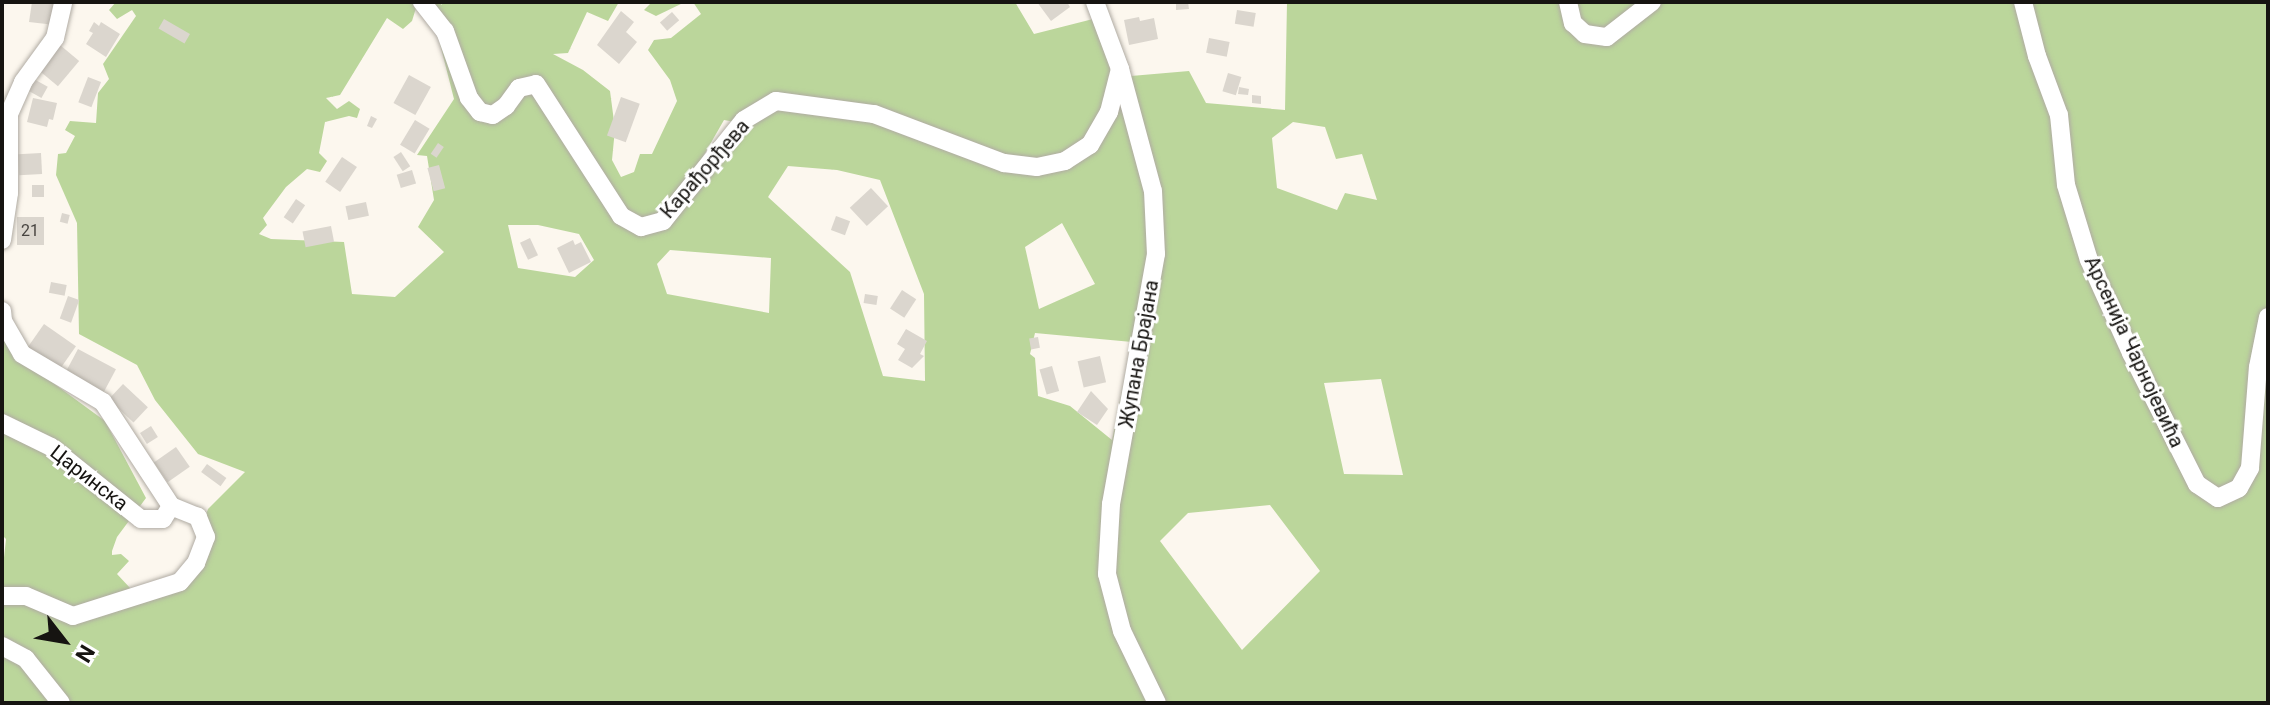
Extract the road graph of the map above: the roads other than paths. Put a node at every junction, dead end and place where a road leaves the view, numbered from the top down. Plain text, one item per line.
1 (63, 2) edge
2 (422, 2) edge
3 (1095, 2) edge
4 (1568, 2) edge
5 (1652, 2) edge
6 (2023, 2) edge
7 (1120, 69) junction
8 (2, 240) edge
9 (2, 311) edge
10 (2268, 317) edge
11 (2, 423) edge
12 (171, 506) junction
13 (2, 596) edge
14 (2, 646) edge
15 (61, 703) edge
16 (1157, 703) edge

1 - 8 street
2 - 7 street, Карађорђева
3 - 7 street, Жупана Брајана
4 - 5 street
6 - 10 street, Арсенија Чарнојевића
7 - 16 street, Жупана Брајана
9 - 12 street
11 - 12 street, Царинска
12 - 13 street
14 - 15 street

